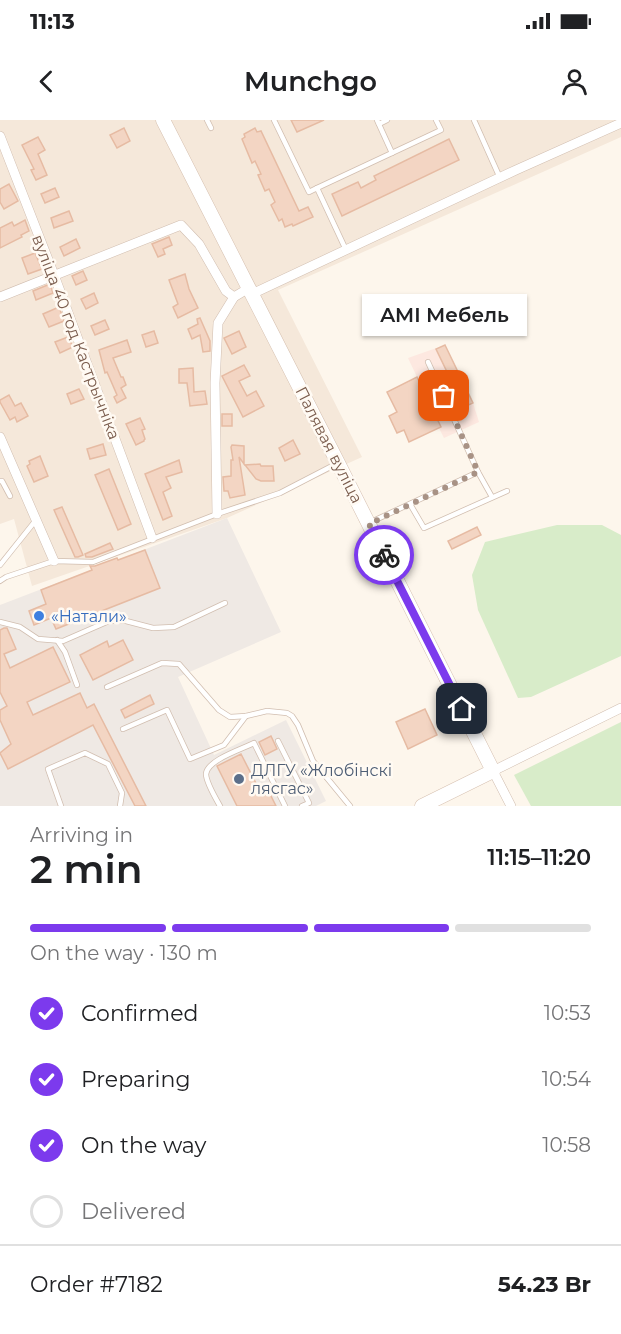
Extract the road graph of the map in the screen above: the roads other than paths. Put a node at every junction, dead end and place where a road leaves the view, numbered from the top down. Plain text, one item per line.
1 (163, 120) edge
2 (207, 120) edge
3 (274, 120) edge
4 (387, 120) edge
5 (436, 120) edge
6 (474, 120) edge
7 (378, 122) edge
8 (621, 123) edge
9 (212, 128) dead end
10 (0, 136) edge
11 (392, 153) junction
12 (500, 178) junction
13 (317, 188) junction
14 (346, 250) junction
15 (54, 275) junction
16 (250, 291) junction
17 (0, 297) edge
18 (234, 297) junction
19 (428, 362) dead end
20 (0, 437) edge
21 (338, 463) junction
22 (478, 472) junction
23 (0, 481) edge
24 (507, 491) dead end
25 (10, 496) dead end
26 (492, 497) junction
27 (410, 504) junction
28 (217, 514) junction
29 (36, 519) junction
30 (369, 524) junction
31 (152, 538) junction
32 (54, 561) junction
33 (0, 565) edge
34 (0, 581) edge
35 (225, 603) dead end
36 (0, 622) edge
37 (57, 640) junction
38 (77, 685) dead end
39 (107, 687) dead end
40 (621, 708) edge
41 (246, 716) junction
42 (123, 729) dead end
43 (278, 741) dead end
44 (493, 771) junction
45 (61, 806) edge
46 (120, 806) edge
47 (220, 806) edge
48 (285, 806) edge
49 (302, 806) edge
50 (350, 806) edge
51 (423, 806) edge
52 (511, 806) edge

1 - 16 street, Палявая вуліца
2 - 9 lane
3 - 13 lane
4 - 7 lane
5 - 11 lane
6 - 12 lane
7 - 11 lane
8 - 12 street
10 - 15 street, вуліца 40 год Кастрычніка
11 - 13 lane
12 - 14 street
13 - 14 lane
14 - 16 street
15 - 17 street
15 - 18 street
15 - 31 street, вуліца 40 год Кастрычніка
16 - 18 street
16 - 21 street, Палявая вуліца
18 - 28 street
19 - 22 lane
20 - 29 street
21 - 28 lane
21 - 30 street, Палявая вуліца
22 - 26 lane
22 - 27 lane
23 - 25 lane
24 - 26 lane
26 - 27 lane
27 - 30 lane
28 - 31 lane
29 - 32 street
29 - 33 lane
30 - 44 street, Палявая вуліца
31 - 32 lane
32 - 34 lane
35 - 37 lane
36 - 37 lane
37 - 38 lane
39 - 41 lane
40 - 44 street
41 - 42 lane
41 - 50 lane
43 - 49 lane
44 - 51 street
44 - 52 street
45 - 46 lane
47 - 48 lane

